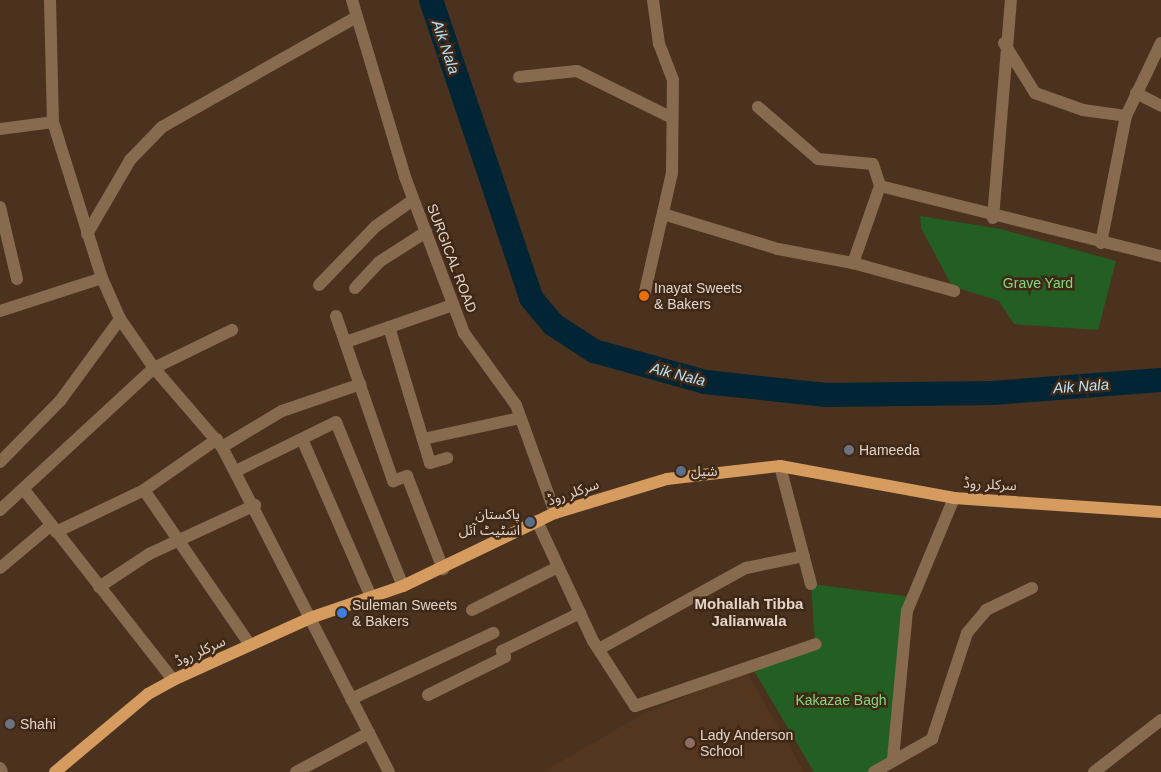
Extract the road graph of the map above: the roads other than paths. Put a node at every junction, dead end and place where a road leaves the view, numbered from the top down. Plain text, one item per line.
1 (50, 0) edge
2 (352, 0) edge
3 (653, 0) edge
4 (1011, 0) edge
5 (355, 18) junction
6 (1004, 42) junction
7 (1161, 43) edge
8 (519, 77) dead end
9 (1136, 93) junction
10 (1161, 106) edge
11 (758, 107) dead end
12 (1126, 116) junction
13 (672, 118) junction
14 (53, 122) junction
15 (0, 130) edge
16 (880, 186) junction
17 (414, 200) junction
18 (0, 207) edge
19 (663, 214) junction
20 (993, 218) junction
21 (426, 232) junction
22 (87, 234) junction
23 (1101, 243) junction
24 (1161, 256) edge
25 (853, 263) junction
26 (102, 278) junction
27 (17, 279) dead end
28 (319, 285) dead end
29 (355, 288) dead end
30 (954, 290) dead end
31 (644, 296) dead end
32 (453, 305) junction
33 (0, 311) edge
34 (336, 316) dead end
35 (120, 318) junction
36 (389, 327) junction
37 (232, 330) dead end
38 (346, 342) junction
39 (154, 368) junction
40 (361, 384) junction
41 (520, 418) junction
42 (302, 438) junction
43 (423, 439) junction
44 (220, 443) junction
45 (447, 458) dead end
46 (0, 462) edge
47 (780, 466) junction
48 (236, 471) junction
49 (144, 490) junction
50 (25, 491) junction
51 (954, 498) junction
52 (255, 504) junction
53 (0, 510) edge
54 (1161, 512) edge
55 (555, 513) junction
56 (537, 522) junction
57 (54, 528) junction
58 (182, 541) junction
59 (804, 556) junction
60 (558, 567) junction
61 (0, 568) edge
62 (443, 568) junction
63 (811, 584) dead end
64 (403, 586) junction
65 (99, 587) junction
66 (1032, 588) dead end
67 (372, 599) junction
68 (472, 610) dead end
69 (580, 613) junction
70 (310, 618) junction
71 (493, 633) dead end
72 (816, 644) dead end
73 (250, 645) junction
74 (599, 649) junction
75 (173, 680) junction
76 (428, 694) dead end
77 (351, 699) junction
78 (1161, 720) edge
79 (369, 734) junction
80 (893, 759) junction
81 (0, 768) edge
82 (2, 772) edge
83 (55, 772) edge
84 (296, 772) edge
85 (389, 772) edge
86 (874, 772) edge
87 (1094, 772) edge

1 - 14 street
2 - 5 street, SURGICAL ROAD
3 - 13 street
4 - 6 street
5 - 17 street, SURGICAL ROAD
5 - 22 street
6 - 12 street
6 - 20 street
7 - 9 street
8 - 13 street
9 - 10 street
9 - 12 street
11 - 16 street
12 - 23 street
13 - 19 street
14 - 15 street
14 - 22 street
16 - 20 street
16 - 25 street
17 - 21 street, SURGICAL ROAD
17 - 28 street
18 - 27 street
19 - 25 street
19 - 31 street
20 - 23 street
21 - 29 street
21 - 32 street, SURGICAL ROAD
22 - 26 street
23 - 24 street
25 - 30 street
26 - 33 street
26 - 35 street
32 - 36 street
32 - 41 street, SURGICAL ROAD
34 - 38 street
35 - 39 street
35 - 46 street
36 - 38 street
36 - 43 street
37 - 39 street
38 - 40 street
39 - 44 street
39 - 50 street
40 - 44 street
40 - 62 street
41 - 43 street
41 - 55 street, SURGICAL ROAD
42 - 48 street
42 - 64 street
42 - 67 street
43 - 45 street
44 - 48 street
44 - 49 street
47 - 51 main road, سرکلر روڈ
47 - 55 main road, سرکلر روڈ
47 - 59 street
48 - 52 street
49 - 57 street
49 - 58 street
50 - 53 street
50 - 57 street
51 - 54 main road, سرکلر روڈ
51 - 80 street
52 - 58 street
52 - 70 street
55 - 56 main road, سرکلر روڈ
56 - 60 street
56 - 62 main road, سرکلر روڈ
57 - 61 street
57 - 65 street
58 - 65 street
58 - 73 street
59 - 63 street
59 - 74 street
60 - 68 street
60 - 69 street
62 - 64 main road, سرکلر روڈ
64 - 67 main road, سرکلر روڈ
65 - 75 street
66 - 80 street
67 - 70 main road, سرکلر روڈ
69 - 74 street
69 - 76 street
70 - 73 main road, سرکلر روڈ
70 - 77 street
71 - 77 street
72 - 74 street
73 - 75 main road, سرکلر روڈ
75 - 83 main road, سرکلر روڈ
77 - 79 street
78 - 87 street
79 - 84 street
79 - 85 street
80 - 86 street
81 - 82 street

